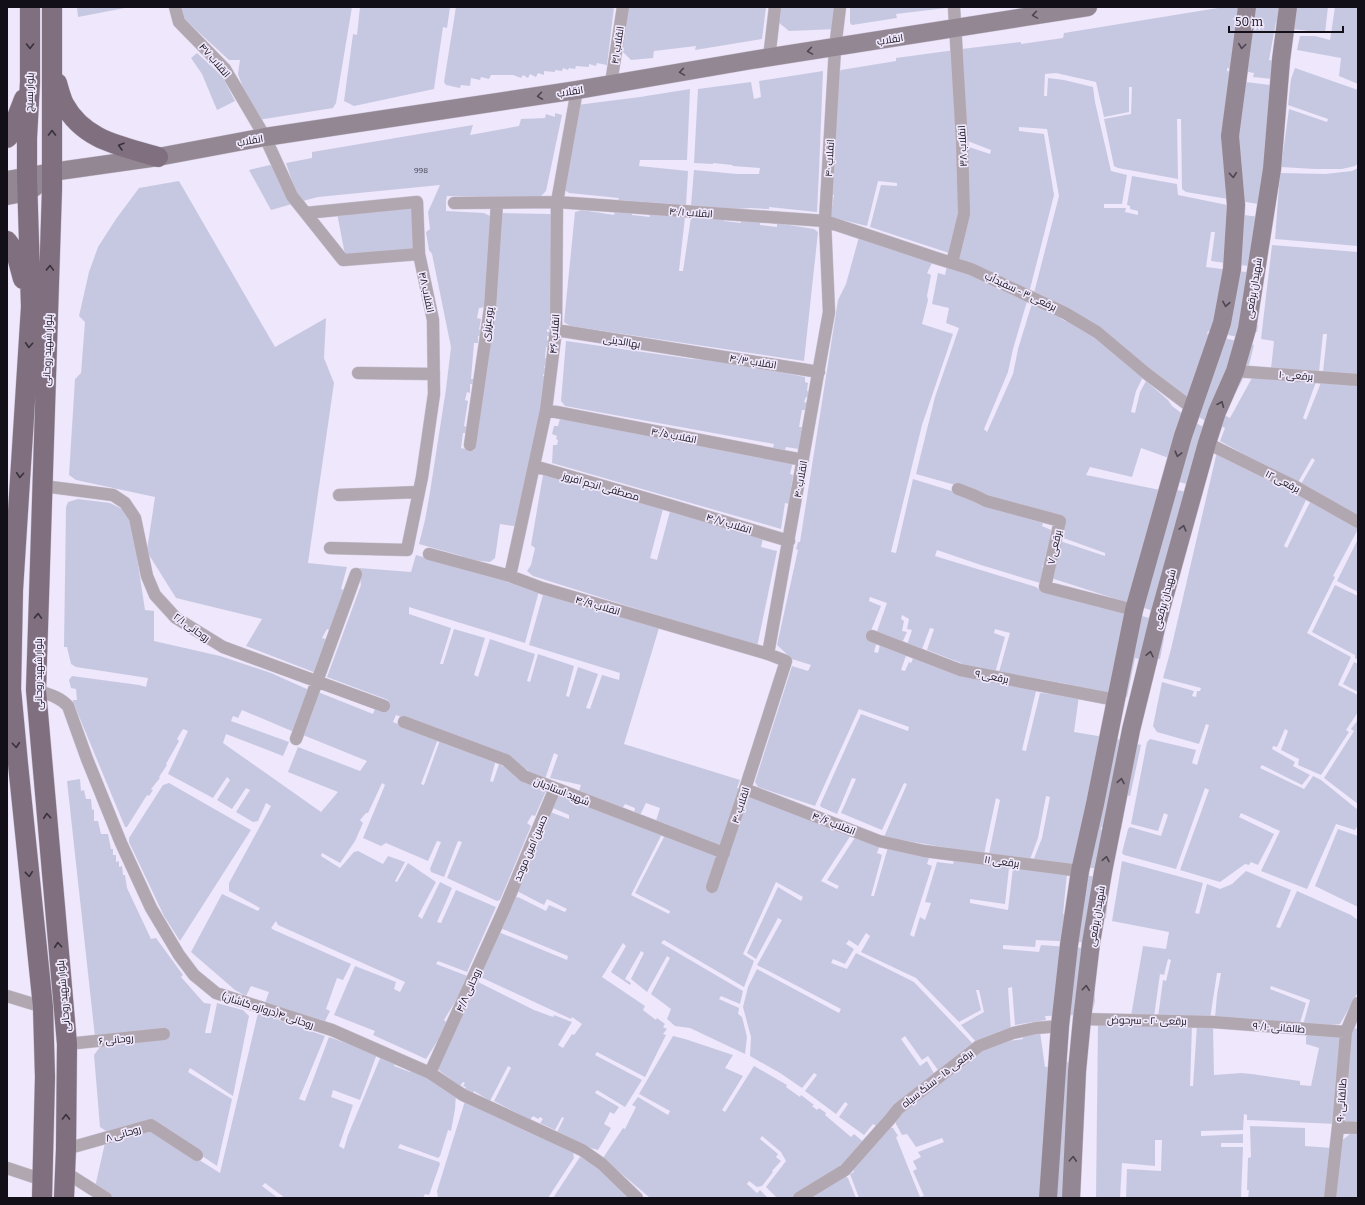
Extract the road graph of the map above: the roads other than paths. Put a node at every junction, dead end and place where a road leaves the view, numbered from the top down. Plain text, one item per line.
1 (30, 7) edge
2 (52, 7) edge
3 (175, 7) edge
4 (623, 7) edge
5 (775, 7) edge
6 (840, 7) edge
7 (954, 7) edge
8 (1088, 7) edge
9 (1247, 7) edge
10 (1288, 7) edge
11 (956, 28) junction
12 (835, 48) junction
13 (769, 58) junction
14 (52, 70) junction
15 (30, 82) junction
16 (611, 83) junction
17 (578, 90) junction
18 (265, 137) junction
19 (7, 138) edge
20 (158, 157) junction
21 (52, 172) junction
22 (7, 180) edge
23 (28, 185) junction
24 (7, 196) edge
25 (557, 202) junction
26 (498, 203) junction
27 (454, 204) dead end
28 (306, 213) junction
29 (826, 221) junction
30 (7, 241) edge
31 (419, 254) junction
32 (952, 263) junction
33 (31, 306) junction
34 (556, 330) junction
35 (688, 351) joint
36 (1235, 371) junction
37 (358, 372) dead end
38 (819, 372) junction
39 (434, 374) junction
40 (1358, 380) edge
41 (1192, 408) junction
42 (546, 410) junction
43 (1183, 436) junction
44 (1207, 443) junction
45 (470, 445) dead end
46 (803, 460) junction
47 (534, 466) junction
48 (43, 486) junction
49 (958, 489) dead end
50 (419, 492) junction
51 (339, 495) dead end
52 (669, 505) joint
53 (1358, 522) edge
54 (789, 541) junction
55 (330, 548) dead end
56 (429, 554) dead end
57 (356, 574) dead end
58 (510, 576) junction
59 (1134, 610) junction
60 (872, 636) dead end
61 (768, 654) junction
62 (318, 682) junction
63 (11, 689) junction
64 (36, 690) junction
65 (1116, 700) junction
66 (384, 706) dead end
67 (404, 722) dead end
68 (296, 739) dead end
69 (555, 788) junction
70 (745, 790) junction
71 (924, 851) joint
72 (724, 853) junction
73 (1080, 870) junction
74 (712, 887) dead end
75 (505, 907) joint
76 (7, 996) edge
77 (1358, 1003) edge
78 (43, 1007) junction
79 (1082, 1019) junction
80 (1212, 1022) joint
81 (1060, 1026) junction
82 (1346, 1032) junction
83 (164, 1034) dead end
84 (67, 1044) junction
85 (430, 1073) junction
86 (1338, 1127) junction
87 (1358, 1128) edge
88 (66, 1149) junction
89 (197, 1155) dead end
90 (7, 1168) edge
91 (65, 1172) junction
92 (42, 1189) edge
93 (64, 1198) edge
94 (106, 1198) edge
95 (638, 1198) edge
96 (799, 1198) edge
97 (1048, 1198) edge
98 (1071, 1198) edge
99 (1330, 1198) edge

1 -> 15 main road, بلوار بسیج
2 - 14 main road
3 - 18 street, انقلاب ۴۷
4 - 16 street, انقلاب ۴۱
5 - 13 street
6 - 12 street, انقلاب ۴۰
7 - 11 street, انقلاب ۳۸
8 -> 11 main road, انقلاب
9 -> 41 main road
10 - 36 main road, شهیدان برقعی
11 - 12 main road, انقلاب
11 - 32 street, انقلاب ۳۸
12 -> 13 main road, انقلاب
12 - 29 street, انقلاب ۴۰
13 -> 16 main road, انقلاب
20 -> 14 main road
21 -> 14 main road
15 - 19 main road
15 - 23 main road, بلوار بسیج
16 - 17 main road, انقلاب
17 -> 18 main road, انقلاب
17 - 25 street, انقلاب ۴۶
18 - 20 main road, انقلاب
18 - 28 street
20 - 21 main road, انقلاب
21 - 23 main road, انقلاب
48 -> 21 main road, بلوار شهید روحانی
22 - 23 main road
23 - 24 main road
23 - 33 main road, بلوار شهید روحانی
25 - 26 street
25 - 29 street, انقلاب ۴۰/۱
25 - 34 street, انقلاب ۴۶
26 - 27 street
26 - 45 street, پورعزیزی
28 - 31 street
28 - 31 street, انقلاب ۴۸
29 - 32 street, برقعی ۳ - سفیدآب
29 - 38 street, انقلاب ۴۰
30 - 33 main road
31 - 39 street, انقلاب ۴۸
32 - 41 street, برقعی ۳ - سفیدآب
33 -> 63 main road, بلوار شهید روحانی
34 - 35 street, بهاالدینی
34 - 42 street, انقلاب ۴۶
35 - 38 street, انقلاب ۴۰/۳
36 - 40 street, برقعی ۱۰
44 -> 36 main road, شهیدان برقعی
37 - 39 street
38 - 46 street, انقلاب ۴۰
39 - 50 street, انقلاب ۴۸
41 - 43 main road
42 - 46 street, انقلاب ۴۰/۵
42 - 47 street, انقلاب ۴۶
43 - 44 main road
43 -> 59 main road
44 - 53 street, برقعی ۱۲
79 -> 44 main road, شهیدان برقعی
46 - 54 street, انقلاب ۴۰
47 - 52 street, مصطفی انجم افروز
47 - 58 street, انقلاب ۴۶
48 - 62 street, روحانی ۲/۱
64 -> 48 main road, بلوار شهید روحانی
49 - 59 street, برقعی ۷
50 - 51 street
50 - 55 street, انقلاب ۴۸
52 - 54 street, انقلاب ۴۰/۷
54 - 61 street, انقلاب ۴۰
56 - 58 street, انقلاب ۴۰/۹
57 - 62 street
58 - 61 street, انقلاب ۴۰/۹
59 - 65 main road
60 - 65 street, برقعی ۹
61 - 70 street, انقلاب ۴۰
62 - 66 street, روحانی ۲/۱
62 - 68 street
63 - 64 main road
63 -> 78 main road, بلوار شهید روحانی
84 -> 64 main road, بلوار شهید روحانی
64 - 85 street, روحانی ۴(دروازه کاشان)
65 - 73 main road
67 - 69 street, شهید استادیان
69 - 72 street, شهید استادیان
69 - 75 street, حسین امین موحد
70 - 71 street, انقلاب ۴۰/۶
70 - 72 street, انقلاب ۴۰
71 - 73 street, برقعی ۱۱
72 - 74 street, انقلاب ۴۰
73 - 81 main road
75 - 85 street, روحانی ۴/۸
76 - 78 street
77 - 82 street, طالقانی ۹۰
78 - 92 main road, بلوار شهید روحانی
79 - 80 street, برقعی ۲۰ - سرحوض
98 -> 79 main road, شهیدان برقعی
80 - 82 street, طالقانی ۹۰/۱۰
81 - 96 street, برقعی ۱۵ - سنگ سیاه
81 - 97 main road
82 - 86 street, طالقانی ۹۰
83 - 84 street, روحانی ۶
88 -> 84 main road, بلوار شهید روحانی
85 - 95 street, روحانی ۴(دروازه کاشان)
86 - 87 street
86 - 99 street, طالقانی ۹۰
88 - 89 street, روحانی ۸
88 - 91 main road, بلوار شهید روحانی
90 - 92 street
91 - 93 main road, بلوار شهید روحانی
91 - 94 street

